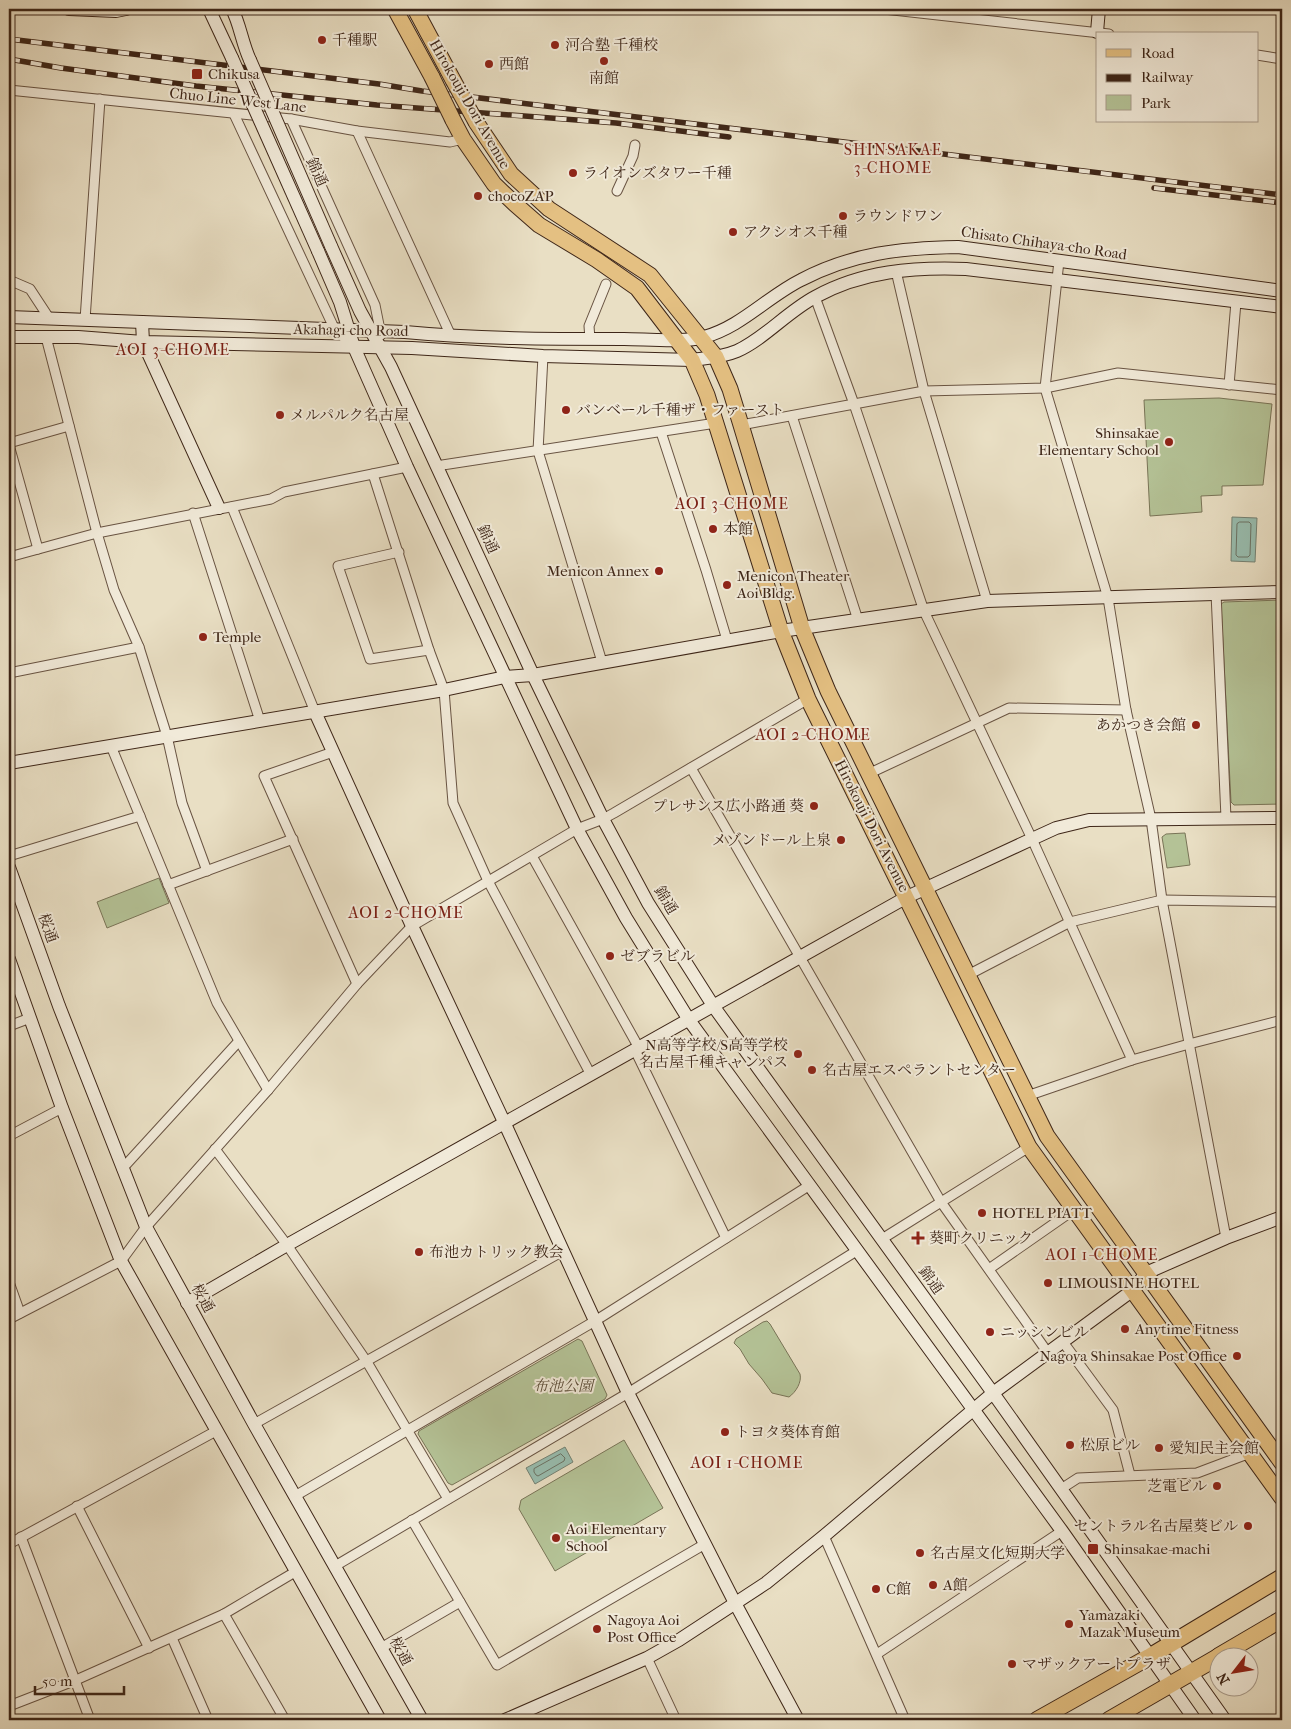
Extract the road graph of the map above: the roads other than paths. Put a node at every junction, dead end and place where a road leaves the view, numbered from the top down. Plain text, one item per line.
1 (69, 9) edge
2 (126, 9) edge
3 (208, 9) edge
4 (232, 9) edge
5 (395, 9) edge
6 (415, 9) edge
7 (884, 9) edge
8 (1100, 9) edge
9 (952, 12) edge
10 (1096, 32) edge
11 (1103, 32) edge
12 (1258, 55) edge
13 (1282, 59) edge
14 (9, 90) edge
15 (100, 99) junction
16 (234, 114) junction
17 (291, 119) junction
18 (357, 131) junction
19 (463, 139) junction
20 (635, 145) dead end
21 (617, 191) dead end
22 (1059, 261) junction
23 (896, 271) junction
24 (9, 280) edge
25 (1057, 281) junction
26 (606, 284) dead end
27 (1282, 291) edge
28 (815, 297) junction
29 (1236, 302) junction
30 (1282, 307) edge
31 (9, 316) edge
32 (49, 318) junction
33 (85, 320) junction
34 (142, 322) junction
35 (336, 330) junction
36 (349, 330) junction
37 (376, 331) junction
38 (451, 336) junction
39 (9, 337) edge
40 (46, 337) junction
41 (702, 338) junction
42 (590, 339) junction
43 (677, 339) junction
44 (143, 342) junction
45 (354, 346) junction
46 (380, 347) junction
47 (543, 356) junction
48 (716, 357) junction
49 (692, 360) junction
50 (1229, 386) junction
51 (1045, 388) junction
52 (924, 390) junction
53 (1282, 390) edge
54 (854, 404) junction
55 (792, 416) junction
56 (716, 423) junction
57 (741, 425) junction
58 (69, 426) junction
59 (661, 432) junction
60 (9, 444) edge
61 (538, 451) junction
62 (436, 466) junction
63 (407, 467) junction
64 (373, 474) junction
65 (225, 508) junction
66 (193, 513) junction
67 (97, 533) junction
68 (38, 549) junction
69 (400, 552) junction
70 (9, 557) edge
71 (1282, 592) edge
72 (1216, 593) junction
73 (1108, 598) junction
74 (986, 601) junction
75 (924, 611) junction
76 (858, 620) junction
77 (802, 628) junction
78 (780, 631) junction
79 (727, 640) junction
80 (139, 647) junction
81 (429, 650) junction
82 (602, 662) junction
83 (9, 673) edge
84 (532, 675) junction
85 (505, 677) junction
86 (444, 690) junction
87 (808, 699) junction
88 (1126, 710) junction
89 (315, 712) junction
90 (260, 721) junction
91 (977, 722) junction
92 (168, 736) junction
93 (111, 746) junction
94 (333, 752) junction
95 (9, 763) edge
96 (691, 768) junction
97 (868, 774) junction
98 (140, 816) junction
99 (1226, 818) junction
100 (1282, 818) edge
101 (603, 819) junction
102 (1151, 819) junction
103 (577, 829) junction
104 (1032, 838) junction
105 (293, 839) junction
106 (9, 856) edge
107 (532, 856) junction
108 (9, 867) edge
109 (207, 870) junction
110 (488, 881) junction
111 (168, 885) junction
112 (924, 889) junction
113 (907, 897) junction
114 (1162, 900) junction
115 (1282, 902) edge
116 (1070, 922) junction
117 (412, 926) junction
118 (800, 957) junction
119 (9, 959) edge
120 (968, 975) junction
121 (357, 984) junction
122 (714, 1007) junction
123 (30, 1018) junction
124 (689, 1020) junction
125 (1282, 1020) edge
126 (9, 1026) edge
127 (239, 1041) junction
128 (1189, 1044) junction
129 (637, 1049) junction
130 (1132, 1060) junction
131 (591, 1075) junction
132 (268, 1090) junction
133 (1027, 1096) junction
134 (62, 1108) junction
135 (505, 1124) junction
136 (9, 1136) edge
137 (1029, 1147) junction
138 (215, 1149) junction
139 (122, 1169) junction
140 (810, 1185) junction
141 (941, 1202) junction
142 (1075, 1209) junction
143 (1282, 1217) edge
144 (146, 1227) junction
145 (726, 1238) junction
146 (1226, 1238) junction
147 (882, 1239) junction
148 (287, 1245) junction
149 (858, 1250) junction
150 (563, 1251) junction
151 (121, 1261) junction
152 (989, 1269) junction
153 (1146, 1273) junction
154 (9, 1282) edge
155 (1133, 1290) junction
156 (187, 1303) junction
157 (20, 1313) junction
158 (9, 1319) edge
159 (595, 1321) junction
160 (1063, 1342) junction
161 (1048, 1353) junction
162 (367, 1362) junction
163 (628, 1393) junction
164 (993, 1393) junction
165 (972, 1410) junction
166 (254, 1424) junction
167 (216, 1431) junction
168 (407, 1431) junction
169 (1250, 1453) junction
170 (1282, 1463) edge
171 (1130, 1475) junction
172 (1061, 1489) junction
173 (295, 1496) junction
174 (1282, 1498) edge
175 (448, 1499) junction
176 (78, 1506) junction
177 (412, 1520) junction
178 (1062, 1531) junction
179 (824, 1536) junction
180 (21, 1537) junction
181 (9, 1544) edge
182 (705, 1544) junction
183 (335, 1566) junction
184 (295, 1572) junction
185 (1282, 1577) edge
186 (460, 1602) junction
187 (735, 1603) junction
188 (224, 1614) junction
189 (1282, 1619) edge
190 (172, 1638) junction
191 (1170, 1644) junction
192 (1237, 1646) edge
193 (149, 1648) junction
194 (381, 1648) junction
195 (877, 1654) junction
196 (1149, 1657) junction
197 (647, 1658) junction
198 (1208, 1663) edge
199 (1191, 1673) junction
200 (76, 1680) junction
201 (1170, 1686) junction
202 (9, 1706) edge
203 (90, 1720) edge
204 (208, 1720) edge
205 (285, 1720) edge
206 (380, 1720) edge
207 (422, 1720) edge
208 (504, 1720) edge
209 (676, 1720) edge
210 (798, 1720) edge
211 (905, 1720) edge
212 (1036, 1720) edge
213 (1109, 1720) edge
214 (1195, 1720) edge
215 (1225, 1720) edge

1 - 2 street
3 - 36 street, 錦通, bridge
4 - 37 street, 錦通, bridge
5 - 19 main road, Hirokouji Dori Avenue, bridge
6 - 41 main road, Hirokouji Dori Avenue, bridge
7 - 9 street
8 - 11 street
9 - 10 street
12 - 13 street
14 - 15 street, Chuo Line West Lane
15 - 16 street, Chuo Line West Lane
15 - 33 street
16 - 17 street, Chuo Line West Lane
16 - 35 street
17 - 18 street, Chuo Line West Lane
17 - 37 street
18 - 19 street, Chuo Line West Lane
18 - 38 street
19 - 43 main road, Hirokouji Dori Avenue
20 - 21 street
22 - 25 street
22 - 27 street, Chisato Chihaya-cho Road
22 - 41 street, Chisato Chihaya-cho Road
23 - 25 street
23 - 28 street
23 - 52 street
24 - 32 street
25 - 29 street
25 - 51 street
26 - 42 street
28 - 48 street
28 - 54 street
29 - 30 street
29 - 50 street
31 - 32 street, Akahagi-cho Road
32 - 33 street, Akahagi-cho Road
33 - 34 street, Akahagi-cho Road
34 - 35 street, Akahagi-cho Road
34 - 44 street
35 - 36 street, Akahagi-cho Road
35 - 45 street
36 - 37 street, Akahagi-cho Road
36 - 45 street, 錦通
37 - 38 street, Akahagi-cho Road
37 - 46 street, 錦通
38 - 42 street, Akahagi-cho Road
39 - 40 street, Akahagi-cho Road
40 - 44 street, Akahagi-cho Road
40 - 58 street
41 - 43 street, Akahagi-cho Road
41 - 48 main road, Hirokouji Dori Avenue
42 - 43 street, Akahagi-cho Road
43 - 49 main road, Hirokouji Dori Avenue
44 - 45 street, Akahagi-cho Road
44 - 65 street
45 - 46 street, Akahagi-cho Road
45 - 63 street, 錦通
46 - 47 street, Akahagi-cho Road
46 - 62 street, 錦通
47 - 49 street, Akahagi-cho Road
47 - 61 street
48 - 49 street, Akahagi-cho Road
48 - 57 main road, Hirokouji Dori Avenue
49 - 56 main road, Hirokouji Dori Avenue
50 - 51 street
50 - 53 street
51 - 52 street
51 - 73 street
52 - 54 street
52 - 74 street
54 - 55 street
54 - 75 street
55 - 57 street
55 - 76 street
56 - 59 street
56 - 78 main road, Hirokouji Dori Avenue
57 - 77 main road, Hirokouji Dori Avenue
58 - 60 street
58 - 67 street
59 - 61 street
59 - 79 street
60 - 68 street
61 - 62 street
61 - 82 street
62 - 84 street, 錦通
63 - 64 street
63 - 85 street, 錦通
64 - 65 street
64 - 69 street
65 - 66 street
65 - 89 street
66 - 67 street
66 - 90 street
67 - 68 street
67 - 80 street
68 - 70 street
69 - 81 street
69 - 81 street
71 - 72 street
72 - 73 street
72 - 99 street
73 - 74 street
73 - 88 street
74 - 75 street
75 - 76 street
75 - 91 street
76 - 77 street
77 - 78 street
77 - 97 main road, Hirokouji Dori Avenue
78 - 79 street
78 - 87 main road, Hirokouji Dori Avenue
79 - 82 street
80 - 83 street
80 - 92 street
81 - 86 street
82 - 84 street
84 - 85 street
84 - 101 street, 錦通
85 - 86 street
85 - 103 street, 錦通
86 - 89 street
86 - 110 street
87 - 96 street
87 - 113 main road, Hirokouji Dori Avenue
88 - 91 street
88 - 102 street
89 - 90 street
89 - 94 street
90 - 92 street
91 - 97 street
91 - 104 street
92 - 93 street
92 - 109 street
93 - 95 street
93 - 98 street
94 - 105 street
94 - 117 street
96 - 101 street
96 - 118 street
97 - 112 main road, Hirokouji Dori Avenue
98 - 106 street
98 - 111 street
99 - 100 street
99 - 102 street
101 - 103 street
101 - 122 street, 錦通
102 - 104 street
102 - 114 street
103 - 107 street
103 - 124 street, 錦通
104 - 112 street
104 - 116 street
105 - 109 street
105 - 121 street
107 - 110 street
107 - 129 street
108 - 139 street, 桜通
109 - 111 street
110 - 117 street
110 - 131 street
111 - 127 street
112 - 113 street
112 - 120 main road, Hirokouji Dori Avenue
113 - 118 street
113 - 137 main road, Hirokouji Dori Avenue
114 - 115 street
114 - 116 street
114 - 128 street
116 - 120 street
116 - 130 street
117 - 121 street
117 - 135 street
118 - 122 street
118 - 141 street
119 - 123 street
120 - 133 main road, Hirokouji Dori Avenue
121 - 132 street
122 - 124 street
122 - 147 street, 錦通
123 - 126 street
123 - 134 street
124 - 129 street
124 - 140 street, 錦通
125 - 128 street
127 - 132 street
127 - 139 street
128 - 130 street
128 - 146 street
129 - 131 street
129 - 145 street
130 - 133 street
131 - 135 street
132 - 138 street
133 - 153 main road, Hirokouji Dori Avenue
134 - 136 street
134 - 151 street
135 - 148 street
135 - 150 street
137 - 141 street
137 - 142 main road, Hirokouji Dori Avenue
138 - 144 street
138 - 148 street
139 - 144 street, 桜通
140 - 145 street
140 - 149 street, 錦通
141 - 147 street
141 - 152 street
142 - 152 street
142 - 155 main road, Hirokouji Dori Avenue
143 - 146 street
144 - 151 street
144 - 156 street, 桜通
145 - 159 street
146 - 153 street
147 - 164 street, 錦通
148 - 156 street
148 - 162 street
149 - 163 street
149 - 165 street, 錦通
150 - 159 street
150 - 162 street
151 - 157 street
151 - 167 street
152 - 161 street
153 - 155 street
153 - 170 main road, Hirokouji Dori Avenue
154 - 157 street
155 - 160 street
155 - 169 main road, Hirokouji Dori Avenue
156 - 166 street, 桜通
157 - 158 street
159 - 163 street
159 - 168 street
160 - 161 street
160 - 171 street
161 - 164 street
162 - 166 street
162 - 168 street
163 - 175 street
163 - 182 street
164 - 165 street
164 - 172 street, 錦通
165 - 178 street, 錦通
165 - 179 street
166 - 173 street, 桜通
167 - 176 street
167 - 184 street
168 - 173 street
168 - 175 street
169 - 171 street
169 - 174 main road, Hirokouji Dori Avenue
171 - 172 street
172 - 191 street, 錦通
173 - 183 street, 桜通
175 - 177 street
176 - 180 street
176 - 193 street
177 - 183 street
177 - 186 street
178 - 195 street
178 - 196 street, 錦通
179 - 187 street
179 - 195 street
180 - 181 street
180 - 200 street
182 - 186 street
182 - 187 street
183 - 194 street, 桜通
184 - 188 street
184 - 206 street
185 - 191 highway
186 - 194 street
187 - 197 street
187 - 210 street
188 - 190 street
188 - 205 street
189 - 192 highway
190 - 193 street
190 - 204 street
191 - 196 highway
191 - 199 street, 錦通
193 - 200 street
194 - 207 street, 桜通
195 - 211 street
196 - 201 street, 錦通
196 - 212 highway
197 - 208 street
197 - 209 street
198 - 199 highway
199 - 201 highway
199 - 215 street, 錦通
200 - 202 street
200 - 203 street
201 - 213 highway
201 - 214 street, 錦通

